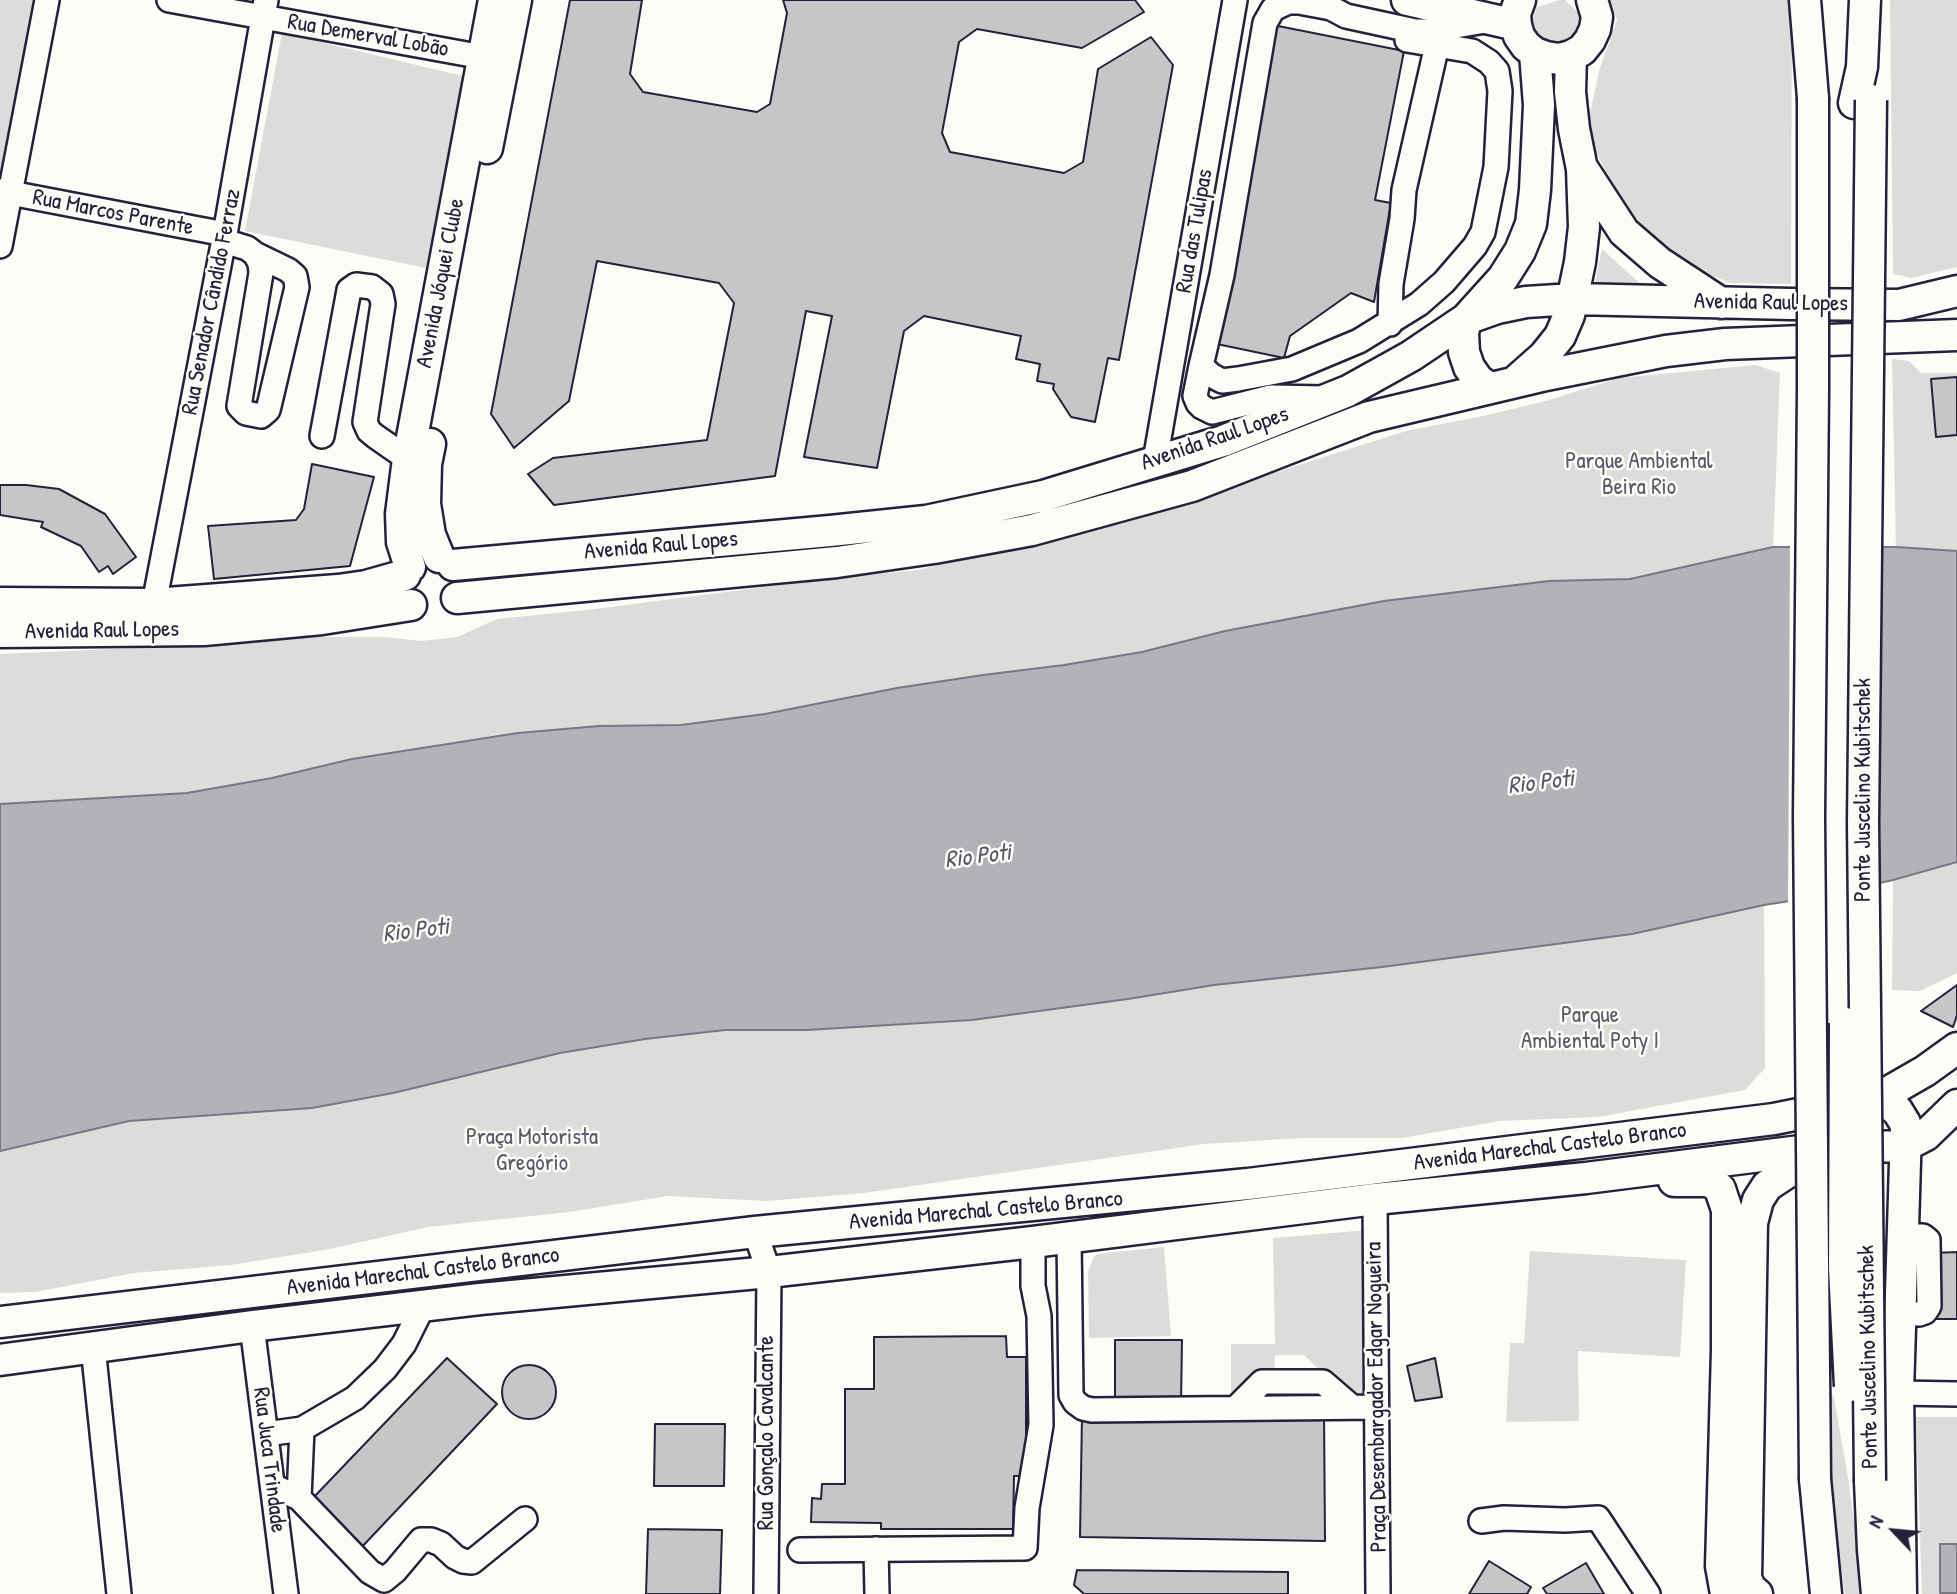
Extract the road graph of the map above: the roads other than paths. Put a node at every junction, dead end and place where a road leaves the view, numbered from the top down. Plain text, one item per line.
1 (47, 0) edge
2 (169, 0) edge
3 (494, 0) edge
4 (516, 0) edge
5 (1235, 0) edge
6 (1407, 0) edge
7 (1592, 0) edge
8 (1805, 0) edge
9 (1816, 0) edge
10 (1865, 1) edge
11 (264, 9) edge
12 (1338, 12) junction
13 (1500, 14) edge
14 (1437, 45) junction
15 (1535, 53) junction
16 (1571, 56) junction
17 (484, 57) junction
18 (1813, 98) junction
19 (1582, 169) junction
20 (5, 192) edge
21 (224, 238) junction
22 (0, 246) edge
23 (255, 254) junction
24 (1957, 291) edge
25 (1573, 299) junction
26 (1721, 303) junction
27 (1466, 319) junction
28 (1210, 322) junction
29 (1390, 324) junction
30 (1178, 332) junction
31 (1957, 335) edge
32 (1199, 373) junction
33 (1502, 385) junction
34 (1338, 395) junction
35 (322, 436) dead end
36 (408, 459) junction
37 (1155, 461) junction
38 (446, 561) junction
39 (407, 571) junction
40 (457, 598) junction
41 (0, 603) edge
42 (155, 604) junction
43 (411, 605) junction
44 (0, 632) edge
45 (1957, 1048) edge
46 (1878, 1098) junction
47 (1957, 1105) edge
48 (1905, 1146) junction
49 (1824, 1148) junction
50 (1586, 1178) junction
51 (1248, 1184) junction
52 (1213, 1188) junction
53 (1375, 1199) junction
54 (1253, 1216) junction
55 (1217, 1221) junction
56 (755, 1232) junction
57 (1069, 1238) junction
58 (1033, 1242) junction
59 (1739, 1259) junction
60 (769, 1272) junction
61 (346, 1281) junction
62 (424, 1306) junction
63 (347, 1315) junction
64 (0, 1322) edge
65 (252, 1325) junction
66 (93, 1347) junction
67 (0, 1360) edge
68 (1898, 1393) junction
69 (1957, 1394) edge
70 (1376, 1407) junction
71 (302, 1429) junction
72 (266, 1434) junction
73 (273, 1486) junction
74 (299, 1499) junction
75 (525, 1519) dead end
76 (1481, 1521) dead end
77 (800, 1549) dead end
78 (876, 1549) junction
79 (1824, 1563) junction
80 (119, 1594) edge
81 (286, 1594) edge
82 (766, 1594) edge
83 (877, 1594) edge
84 (1378, 1594) edge
85 (1648, 1594) edge
86 (1726, 1594) edge
87 (1757, 1594) edge
88 (1807, 1594) edge
89 (1817, 1594) edge
90 (1826, 1594) edge
91 (1877, 1594) edge
92 (1901, 1594) edge

1 - 20 street
2 - 11 street, Rua Demerval Lobão
3 - 17 main road, Avenida Jóquei Clube
4 - 38 main road, Avenida Jóquei Clube
5 - 30 street, Rua das Tulipas
6 - 13 main road
7 - 16 main road
8 - 18 main road
9 - 18 main road
10 - 91 main road, Ponte Juscelino Kubitschek, bridge
11 - 17 street, Rua Demerval Lobão
11 - 21 street, Rua Senador Cândido Ferraz
12 - 13 street
12 - 14 street
12 - 28 street
13 - 15 main road
14 - 29 street
14 - 29 street
15 - 16 main road
15 - 27 main road
16 - 19 main road
17 - 36 main road, Avenida Jóquei Clube
18 - 79 main road, bridge
19 - 25 main road
19 - 26 main road
20 - 21 street, Rua Marcos Parente
20 - 22 street
21 - 23 street, Rua Marcos Parente
21 - 42 street, Rua Senador Cândido Ferraz
23 - 23 street, Rua Marcos Parente
24 - 26 main road, Avenida Raul Lopes
25 - 26 main road, Avenida Raul Lopes
25 - 27 main road, Avenida Raul Lopes
25 - 33 main road
27 - 33 main road
27 - 34 main road, Avenida Raul Lopes
28 - 30 street
28 - 32 street
29 - 32 street
30 - 37 street, Rua das Tulipas
31 - 33 main road, Avenida Raul Lopes
32 - 34 street
33 - 40 main road, Avenida Raul Lopes
34 - 37 main road, Avenida Raul Lopes
35 - 36 street
36 - 39 main road, Avenida Jóquei Clube
37 - 38 main road, Avenida Raul Lopes
38 - 39 main road
38 - 40 main road
39 - 42 main road, Avenida Raul Lopes
39 - 43 main road
40 - 43 main road
41 - 42 main road, Avenida Raul Lopes
43 - 44 main road, Avenida Raul Lopes
45 - 46 main road, Avenida Marechal Castelo Branco
46 - 48 main road
46 - 51 main road, Avenida Marechal Castelo Branco
47 - 48 main road
48 - 49 main road, Avenida Marechal Castelo Branco
48 - 68 main road
49 - 50 main road, Avenida Marechal Castelo Branco
49 - 59 main road
50 - 53 main road, Avenida Marechal Castelo Branco
50 - 59 main road
51 - 52 main road, Avenida Marechal Castelo Branco
51 - 54 main road
52 - 55 main road
52 - 56 main road, Avenida Marechal Castelo Branco
53 - 54 main road, Avenida Marechal Castelo Branco
53 - 70 street, Praça Desembargador Edgar Nogueira
54 - 55 main road, Avenida Marechal Castelo Branco
55 - 57 main road, Avenida Marechal Castelo Branco
56 - 60 street, Rua Gonçalo Cavalcante
56 - 61 main road, Avenida Marechal Castelo Branco
57 - 58 main road, Avenida Marechal Castelo Branco
57 - 70 street
58 - 60 main road, Avenida Marechal Castelo Branco
58 - 78 street
59 - 86 main road
59 - 87 main road
60 - 62 main road, Avenida Marechal Castelo Branco
60 - 82 street, Rua Gonçalo Cavalcante
61 - 63 main road
61 - 64 main road, Avenida Marechal Castelo Branco
62 - 63 main road, Avenida Marechal Castelo Branco
62 - 71 street
63 - 65 main road, Avenida Marechal Castelo Branco
65 - 66 main road, Avenida Marechal Castelo Branco
65 - 72 street, Rua Juca Trindade
66 - 67 main road, Avenida Marechal Castelo Branco
66 - 80 street
68 - 69 street
68 - 92 main road
70 - 84 street, Praça Desembargador Edgar Nogueira
71 - 72 street
71 - 74 street
72 - 73 street, Rua Juca Trindade
73 - 74 street
73 - 81 street, Rua Juca Trindade
74 - 75 street
76 - 85 street
77 - 78 street
78 - 83 street
79 - 88 main road
79 - 89 main road
79 - 90 main road

